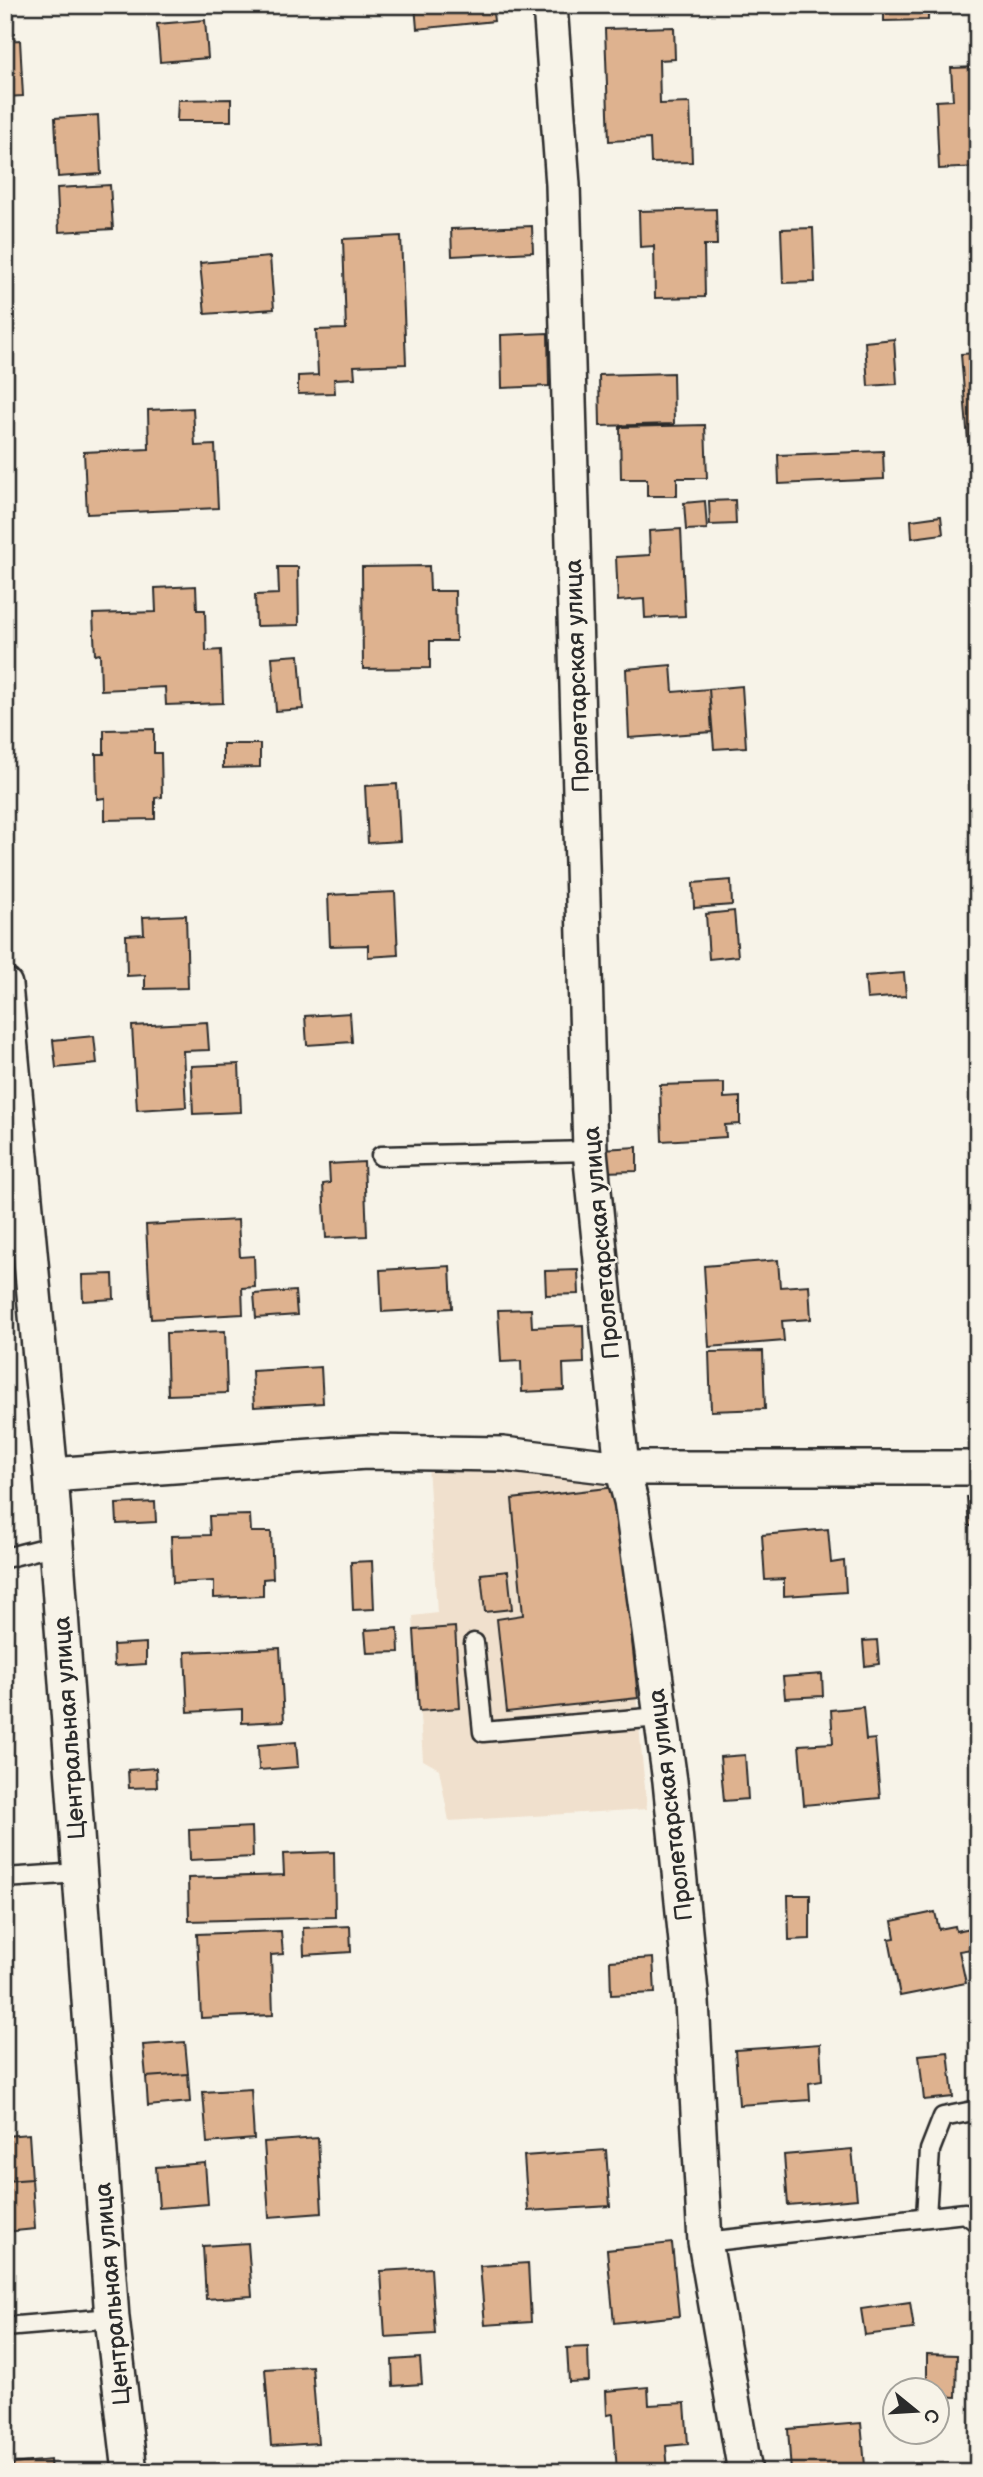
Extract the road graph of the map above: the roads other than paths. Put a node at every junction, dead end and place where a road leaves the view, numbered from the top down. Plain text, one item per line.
1 (550, 5) edge
2 (5, 985) edge
3 (590, 1151) junction
4 (381, 1156) dead end
5 (622, 1468) junction
6 (978, 1468) edge
7 (51, 1475) junction
8 (56, 1545) junction
9 (5, 1558) edge
10 (474, 1643) dead end
11 (660, 1717) junction
12 (79, 1873) junction
13 (5, 1878) edge
14 (978, 2110) edge
15 (926, 2217) junction
16 (978, 2222) edge
17 (705, 2242) junction
18 (112, 2318) junction
19 (5, 2327) edge
20 (130, 2472) edge
21 (745, 2472) edge

1 - 3 street, Пролетарская улица
2 - 7 street, Центральная улица
3 - 4 lane
3 - 5 street, Пролетарская улица
5 - 6 street
5 - 7 street
5 - 11 street, Пролетарская улица
7 - 8 street, Центральная улица
8 - 9 lane
8 - 12 street, Центральная улица
10 - 11 lane
11 - 17 street, Пролетарская улица
12 - 13 lane
12 - 18 street, Центральная улица
14 - 15 lane
15 - 16 lane
15 - 17 lane
17 - 21 street, Пролетарская улица
18 - 19 lane
18 - 20 street, Центральная улица

